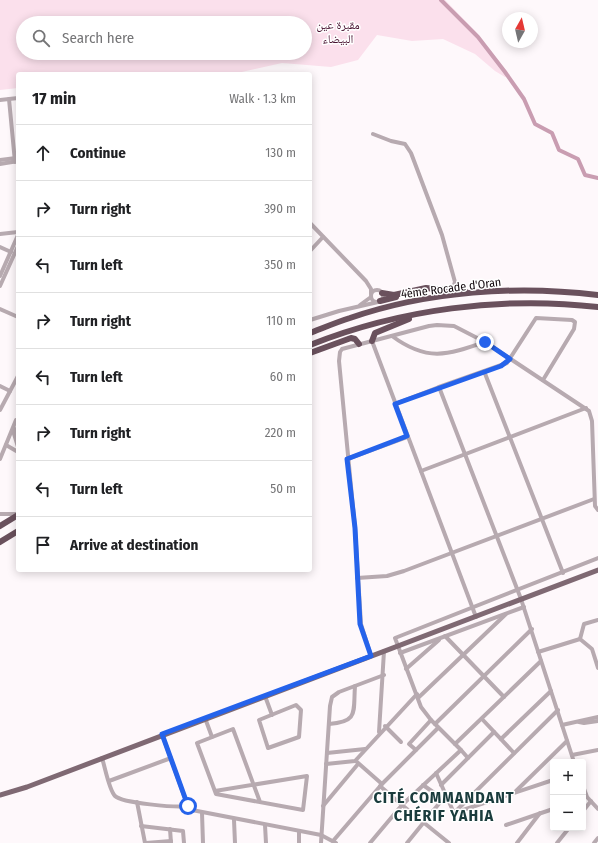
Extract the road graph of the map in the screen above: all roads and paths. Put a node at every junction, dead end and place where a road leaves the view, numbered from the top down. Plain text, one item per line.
1 (16, 98) edge
2 (9, 99) junction
3 (0, 100) edge
4 (373, 134) dead end
5 (0, 160) edge
6 (16, 160) edge
7 (0, 164) edge
8 (312, 225) edge
9 (0, 234) edge
10 (16, 234) edge
11 (324, 237) junction
12 (16, 239) edge
13 (0, 247) edge
14 (312, 248) edge
15 (16, 250) edge
16 (11, 252) junction
17 (0, 276) edge
18 (366, 281) junction
19 (0, 286) edge
20 (380, 291) junction
21 (452, 291) junction
22 (481, 293) junction
23 (598, 295) edge
24 (371, 296) junction
25 (379, 301) junction
26 (360, 305) junction
27 (397, 305) junction
28 (598, 307) edge
29 (0, 309) edge
30 (424, 313) junction
31 (16, 316) edge
32 (312, 319) edge
33 (312, 332) edge
34 (392, 336) junction
35 (372, 341) junction
36 (485, 342) junction
37 (359, 344) junction
38 (312, 345) edge
39 (312, 352) edge
40 (510, 359) junction
41 (484, 371) junction
42 (16, 380) edge
43 (543, 380) junction
44 (0, 386) edge
45 (439, 387) junction
46 (10, 391) junction
47 (395, 404) junction
48 (586, 408) junction
49 (0, 410) edge
50 (16, 420) edge
51 (16, 423) edge
52 (407, 436) junction
53 (510, 437) junction
54 (16, 440) edge
55 (6, 445) junction
56 (16, 451) edge
57 (466, 453) junction
58 (0, 459) edge
59 (347, 459) junction
60 (421, 471) junction
61 (594, 498) junction
62 (598, 510) edge
63 (0, 514) edge
64 (16, 515) edge
65 (16, 516) edge
66 (542, 518) junction
67 (0, 526) edge
68 (16, 532) edge
69 (497, 536) junction
70 (0, 542) edge
71 (452, 552) junction
72 (598, 558) edge
73 (598, 570) edge
74 (563, 573) junction
75 (357, 578) junction
76 (518, 589) junction
77 (521, 599) junction
78 (472, 607) junction
79 (524, 607) junction
80 (508, 613) junction
81 (476, 617) junction
82 (598, 620) edge
83 (532, 629) junction
84 (446, 636) junction
85 (441, 638) junction
86 (580, 639) junction
87 (397, 646) junction
88 (598, 647) edge
89 (592, 649) junction
90 (384, 651) junction
91 (538, 652) junction
92 (400, 653) junction
93 (464, 655) junction
94 (371, 656) junction
95 (541, 661) junction
96 (598, 668) edge
97 (406, 669) junction
98 (384, 675) junction
99 (484, 676) junction
100 (355, 686) junction
101 (551, 691) junction
102 (265, 696) junction
103 (417, 696) junction
104 (504, 697) junction
105 (558, 710) junction
106 (272, 715) junction
107 (598, 716) edge
108 (205, 718) junction
109 (482, 718) junction
110 (577, 721) junction
111 (598, 721) edge
112 (433, 722) junction
113 (329, 724) junction
114 (562, 725) junction
115 (385, 726) junction
116 (438, 728) junction
117 (379, 732) junction
118 (494, 732) junction
119 (162, 734) junction
120 (212, 737) junction
121 (501, 739) junction
122 (567, 741) junction
123 (402, 742) dead end
124 (455, 744) junction
125 (365, 749) junction
126 (416, 750) junction
127 (461, 750) junction
128 (598, 750) edge
129 (327, 753) junction
130 (514, 753) junction
131 (572, 755) junction
132 (102, 758) junction
133 (171, 758) junction
134 (468, 758) junction
135 (573, 759) edge
136 (357, 762) junction
137 (326, 764) junction
138 (436, 773) junction
139 (109, 781) junction
140 (550, 781) edge
141 (253, 784) junction
142 (381, 785) junction
143 (422, 785) junction
144 (441, 785) junction
145 (215, 791) junction
146 (514, 793) junction
147 (0, 795) edge
148 (444, 797) junction
149 (586, 798) edge
150 (591, 801) junction
151 (137, 802) junction
152 (260, 802) junction
153 (402, 805) junction
154 (188, 806) junction
155 (323, 807) junction
156 (586, 807) edge
157 (598, 809) edge
158 (550, 810) edge
159 (202, 813) junction
160 (454, 813) junction
161 (541, 813) junction
162 (234, 820) junction
163 (424, 823) junction
164 (265, 825) junction
165 (506, 825) dead end
166 (141, 826) junction
167 (170, 829) junction
168 (299, 831) junction
169 (567, 831) edge
170 (321, 835) junction
171 (598, 838) edge
172 (171, 842) edge
173 (334, 842) edge
174 (446, 842) edge
175 (145, 843) edge
176 (184, 843) edge
177 (203, 843) edge
178 (235, 843) edge
179 (266, 843) edge
180 (299, 843) edge
181 (321, 843) edge
182 (370, 843) edge
183 (407, 843) edge
184 (517, 843) edge
185 (557, 843) edge
186 (594, 843) edge

1 - 2 street
2 - 3 street
2 - 6 street
4 - 21 street
5 - 6 street
6 - 7 street
8 - 11 street
9 - 10 street
11 - 14 street
11 - 18 street
12 - 16 street
13 - 16 street
15 - 19 street
16 - 17 street
18 - 20 street
18 - 24 street
20 - 21 highway
20 - 24 street
20 - 25 street
21 - 22 highway
22 - 23 highway, 4ème Rocade d'Oran
22 - 27 highway, 4ème Rocade d'Oran
24 - 25 street
24 - 26 street
25 - 26 street
25 - 27 highway
26 - 32 street
27 - 33 highway, 4ème Rocade d'Oran
28 - 30 highway, 4ème Rocade d'Oran
29 - 31 street
30 - 35 highway
30 - 38 highway, 4ème Rocade d'Oran
34 - 35 street
34 - 36 street
34 - 36 street
35 - 37 street
35 - 47 street
36 - 40 street
37 - 39 highway
37 - 59 street
40 - 41 street
40 - 43 street
40 - 43 street
41 - 45 street
41 - 53 street
42 - 46 street
43 - 48 street
44 - 46 street
45 - 47 street
45 - 57 street
46 - 49 street
47 - 52 street
48 - 53 street
48 - 61 street
50 - 55 street
51 - 54 street
52 - 59 street
52 - 60 street
53 - 57 street
53 - 66 street
55 - 56 street
55 - 58 street
57 - 60 street
57 - 69 street
59 - 75 street
60 - 71 street
61 - 62 street
61 - 66 street
63 - 64 street
65 - 67 highway
66 - 69 street
66 - 74 street
68 - 70 highway
69 - 71 street
69 - 76 street
71 - 75 street
71 - 78 street
72 - 74 street
73 - 77 main road
74 - 76 street
75 - 94 street
76 - 77 street
76 - 78 street
77 - 79 street
77 - 81 main road
78 - 81 street
78 - 87 street
79 - 80 street
79 - 83 street
80 - 84 street
80 - 93 street
81 - 87 main road
82 - 86 street
83 - 91 street
83 - 99 street
84 - 85 street
84 - 93 street
85 - 92 street
85 - 97 street
86 - 89 street
86 - 91 street
87 - 90 main road
87 - 92 street
88 - 89 street
89 - 96 street
90 - 94 main road
90 - 98 street
91 - 95 street
92 - 97 street
93 - 99 street
93 - 103 street
94 - 102 main road
95 - 101 street
95 - 104 street
97 - 103 street
98 - 100 street
98 - 117 street
99 - 104 street
99 - 112 street
100 - 113 street
100 - 113 street
101 - 105 street
101 - 121 street
102 - 106 street
102 - 108 main road
103 - 112 street
103 - 115 street
104 - 109 street
105 - 114 street
105 - 130 street
106 - 106 street
107 - 110 street
108 - 119 main road
108 - 120 street
109 - 118 street
109 - 124 street
110 - 111 street
110 - 114 street
112 - 116 street
112 - 126 street
113 - 129 street
114 - 122 street
115 - 117 street
115 - 123 street
116 - 124 street
116 - 126 street
117 - 125 street
118 - 121 street
118 - 134 street
119 - 132 main road
119 - 133 street
120 - 141 street
120 - 145 street
121 - 130 street
122 - 131 street
122 - 146 street
124 - 127 street
125 - 129 street
125 - 136 street
126 - 142 street
127 - 134 street
127 - 138 street
128 - 131 street
129 - 137 street
130 - 160 street
131 - 135 street
132 - 139 street
132 - 147 main road
133 - 139 street
133 - 154 street
134 - 144 street
136 - 137 street
136 - 142 street
136 - 155 street
137 - 155 street
138 - 143 street
138 - 144 street
139 - 151 street
140 - 146 street
141 - 145 street
141 - 152 street
141 - 152 street
142 - 153 street
142 - 173 street
143 - 148 street
143 - 153 street
144 - 148 street
145 - 152 street
146 - 160 street
148 - 160 street
148 - 163 street
149 - 150 street
150 - 156 street
150 - 157 street
151 - 154 street
151 - 166 street
153 - 163 street
153 - 182 street
154 - 159 street
155 - 170 street
158 - 161 street
159 - 162 street
159 - 177 street
161 - 165 street
161 - 184 street
162 - 164 street
162 - 178 street
163 - 174 street
163 - 183 street
164 - 168 street
164 - 179 street
166 - 167 street
166 - 175 street
167 - 172 street
167 - 176 street
168 - 170 street
168 - 180 street
169 - 185 street
170 - 173 street
170 - 181 street
171 - 186 street
172 - 175 street

